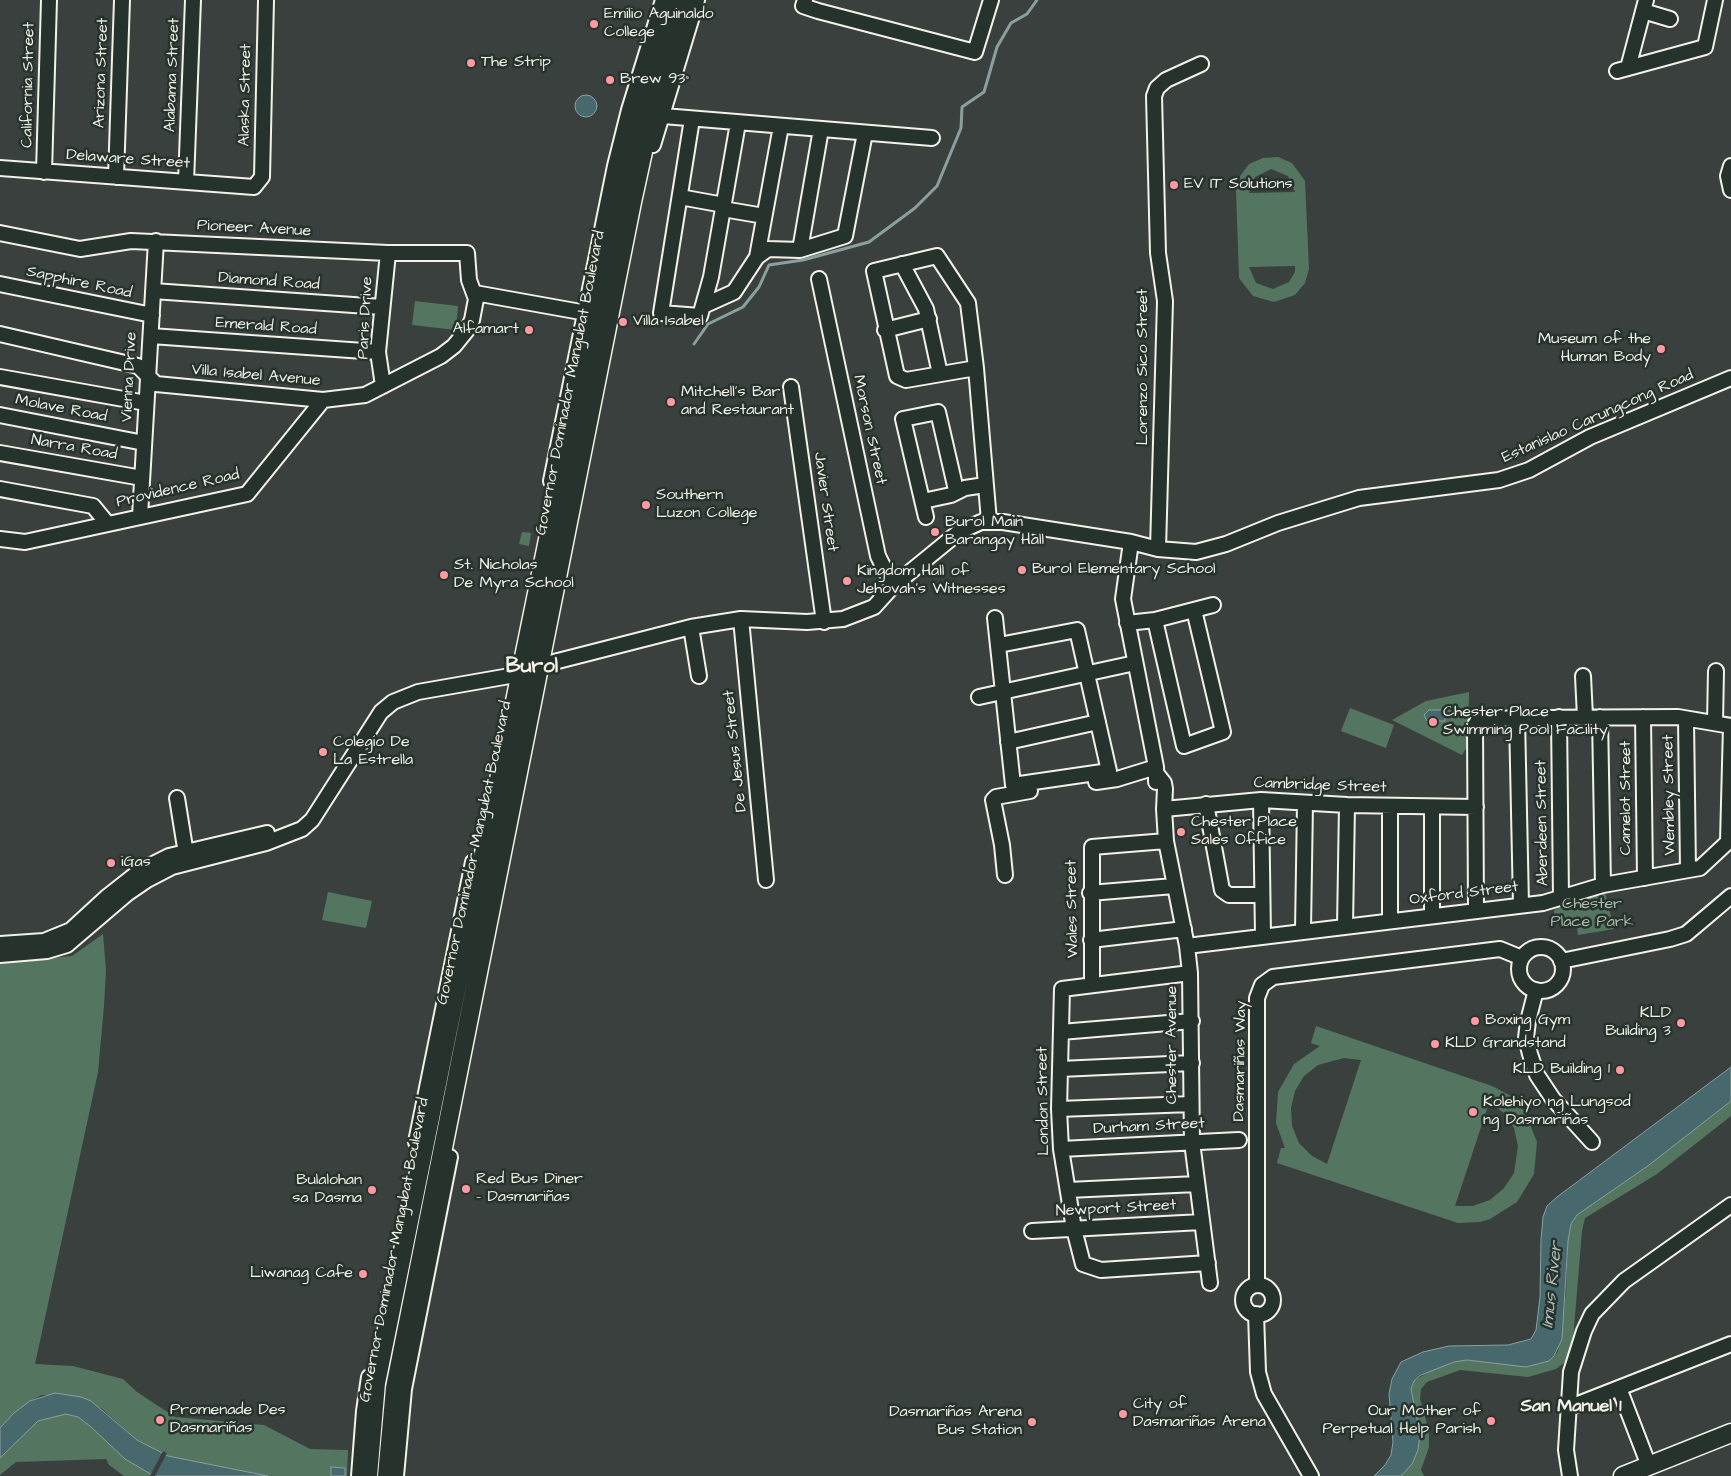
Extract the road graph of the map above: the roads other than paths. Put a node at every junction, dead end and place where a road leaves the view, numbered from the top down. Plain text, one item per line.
1 (49, 0) edge
2 (122, 0) edge
3 (193, 0) edge
4 (266, 0) edge
5 (663, 0) edge
6 (672, 0) edge
7 (687, 0) edge
8 (697, 0) edge
9 (805, 0) edge
10 (991, 0) edge
11 (1715, 0) edge
12 (1645, 6) edge
13 (1670, 19) dead end
14 (660, 58) junction
15 (1201, 64) dead end
16 (656, 116) junction
17 (692, 119) junction
18 (738, 123) junction
19 (781, 126) junction
20 (821, 130) junction
21 (865, 133) junction
22 (633, 135) junction
23 (932, 138) dead end
24 (1731, 166) edge
25 (0, 168) edge
26 (44, 172) junction
27 (116, 177) junction
28 (186, 182) junction
29 (254, 187) joint
30 (1731, 190) edge
31 (680, 197) junction
32 (723, 207) junction
33 (764, 216) junction
34 (0, 233) edge
35 (156, 242) junction
36 (800, 250) junction
37 (388, 252) junction
38 (757, 257) junction
39 (902, 264) junction
40 (818, 279) dead end
41 (0, 284) edge
42 (153, 291) junction
43 (475, 296) junction
44 (703, 306) junction
45 (382, 308) junction
46 (152, 316) junction
47 (593, 317) junction
48 (929, 319) junction
49 (885, 330) junction
50 (0, 334) edge
51 (150, 336) junction
52 (378, 352) junction
53 (976, 368) junction
54 (940, 374) junction
55 (148, 375) junction
56 (0, 377) edge
57 (1731, 378) edge
58 (383, 386) junction
59 (791, 387) dead end
60 (323, 400) junction
61 (146, 403) junction
62 (0, 415) edge
63 (144, 443) junction
64 (0, 453) edge
65 (142, 478) junction
66 (985, 485) junction
67 (0, 490) edge
68 (956, 490) junction
69 (923, 501) junction
70 (140, 516) junction
71 (926, 516) dead end
72 (989, 521) junction
73 (107, 523) junction
74 (0, 538) edge
75 (1131, 542) junction
76 (1158, 549) junction
77 (893, 586) junction
78 (1213, 605) dead end
79 (1194, 610) junction
80 (995, 618) dead end
81 (741, 619) junction
82 (1155, 620) junction
83 (824, 622) junction
84 (1127, 623) junction
85 (691, 627) junction
86 (998, 645) junction
87 (1135, 663) junction
88 (526, 669) junction
89 (1716, 670) dead end
90 (1087, 674) junction
91 (699, 676) dead end
92 (1583, 676) dead end
93 (1003, 692) junction
94 (979, 697) dead end
95 (1560, 717) junction
96 (1585, 717) junction
97 (1600, 717) junction
98 (1644, 717) junction
99 (1517, 718) junction
100 (1686, 720) junction
101 (1098, 722) junction
102 (1715, 722) junction
103 (1731, 726) edge
104 (1008, 742) junction
105 (1156, 770) junction
106 (177, 798) dead end
107 (1261, 800) junction
108 (1305, 803) junction
109 (1206, 804) junction
110 (1347, 805) junction
111 (1390, 806) junction
112 (1432, 807) junction
113 (1476, 807) junction
114 (1164, 809) junction
115 (1730, 840) edge
116 (1166, 841) junction
117 (187, 857) junction
118 (1688, 870) junction
119 (1005, 874) dead end
120 (488, 878) junction
121 (1645, 878) junction
122 (766, 880) dead end
123 (1603, 885) junction
124 (1174, 886) junction
125 (1090, 893) junction
126 (1262, 895) junction
127 (1731, 896) edge
128 (1561, 898) junction
129 (1521, 905) junction
130 (1476, 911) junction
131 (1432, 916) junction
132 (1390, 921) junction
133 (1345, 926) junction
134 (1184, 929) junction
135 (1303, 930) junction
136 (1263, 935) junction
137 (1091, 940) junction
138 (0, 944) edge
139 (1187, 946) junction
140 (0, 955) edge
141 (1522, 958) junction
142 (1562, 961) junction
143 (1190, 973) junction
144 (1092, 985) junction
145 (1536, 990) junction
146 (1192, 1021) junction
147 (1061, 1032) junction
148 (1192, 1063) junction
149 (1060, 1069) junction
150 (1191, 1104) junction
151 (1059, 1109) junction
152 (1240, 1140) dead end
153 (1192, 1142) junction
154 (1592, 1142) dead end
155 (1061, 1149) junction
156 (1196, 1184) junction
157 (1068, 1190) junction
158 (1731, 1205) edge
159 (1202, 1222) junction
160 (1074, 1229) junction
161 (1032, 1231) dead end
162 (1208, 1264) junction
163 (1210, 1283) dead end
164 (1257, 1285) junction
165 (1256, 1314) junction
166 (1731, 1344) edge
167 (1619, 1388) junction
168 (1568, 1408) junction
169 (1731, 1433) edge
170 (1731, 1445) edge
171 (1650, 1471) edge
172 (359, 1476) edge
173 (368, 1476) edge
174 (387, 1476) edge
175 (396, 1476) edge
176 (1311, 1476) edge
177 (1570, 1476) edge
178 (1623, 1476) edge

1 - 26 street, California Street
2 - 27 street, Arizona Street
3 - 28 street, Alabama Street
4 - 29 street, Alaska Street
5 - 22 street, Governor Dominador Mangubat Boulevard
6 - 14 main road, Governor Dominador Mangubat Boulevard
7 - 14 main road, Governor Dominador Mangubat Boulevard
8 - 16 street, Governor Dominador Mangubat Boulevard
9 - 10 street
11 - 12 street
12 - 13 street
14 - 16 main road, Governor Dominador Mangubat Boulevard
14 - 22 main road, Governor Dominador Mangubat Boulevard
15 - 76 street, Lorenzo Sico Street
16 - 17 street
16 - 22 main road, Governor Dominador Mangubat Boulevard
16 - 88 street, Governor Dominador Mangubat Boulevard
17 - 18 street
17 - 31 street
18 - 19 street
18 - 32 street
19 - 20 street
19 - 33 street
20 - 21 street
20 - 36 street
21 - 23 street
21 - 36 street
22 - 47 main road, Governor Dominador Mangubat Boulevard
22 - 47 street, Governor Dominador Mangubat Boulevard
24 - 30 street
25 - 26 street, Delaware Street
26 - 27 street, Delaware Street
27 - 28 street, Delaware Street
28 - 29 street, Delaware Street
31 - 32 street
31 - 44 street
32 - 33 street
32 - 44 street
33 - 38 street
34 - 35 street, Pioneer Avenue
35 - 37 street, Pioneer Avenue
35 - 42 street, Vienna Drive
36 - 38 street
37 - 43 street, Pioneer Avenue
37 - 45 street, Paris Drive
38 - 44 street
39 - 48 street
39 - 49 street
39 - 53 street
40 - 77 street, Morson Street
41 - 46 street, Sapphire Road
42 - 45 street, Diamond Road
42 - 46 street, Vienna Drive
43 - 47 street
43 - 58 street, Villa Isabel Avenue
45 - 52 street, Paris Drive
46 - 51 street, Vienna Drive
47 - 88 main road, Governor Dominador Mangubat Boulevard
47 - 88 street, Governor Dominador Mangubat Boulevard
48 - 49 street
48 - 54 street
49 - 54 street
50 - 55 street, Villa Isabel Avenue
51 - 52 street, Emerald Road
51 - 55 street, Vienna Drive
52 - 58 street, Paris Drive
53 - 54 street
53 - 66 street
55 - 60 street, Villa Isabel Avenue
55 - 61 street, Vienna Drive
56 - 61 street
57 - 76 street, Estanislao Carungcong Road
58 - 60 street, Villa Isabel Avenue
59 - 83 street, Javier Street
60 - 70 street, Providence Road
61 - 63 street, Vienna Drive
62 - 63 street, Molave Road
63 - 65 street, Vienna Drive
64 - 65 street, Narra Road
65 - 70 street, Vienna Drive
66 - 68 street
66 - 72 street
67 - 73 street
68 - 69 street
68 - 69 street
69 - 71 street
70 - 73 street, Providence Road
72 - 75 street, Estanislao Carungcong Road
72 - 77 street, Estanislao Carungcong Road
73 - 74 street, Providence Road
75 - 76 street, Estanislao Carungcong Road
75 - 84 street, Chester Avenue
77 - 83 street, Estanislao Carungcong Road
78 - 79 street
79 - 82 street
79 - 82 street
80 - 86 street
81 - 83 street, Estanislao Carungcong Road
81 - 85 street, Estanislao Carungcong Road
81 - 122 street, De Jesus Street
82 - 84 street
84 - 87 street, Chester Avenue
85 - 88 street, Estanislao Carungcong Road
85 - 91 street
86 - 90 street
86 - 93 street
87 - 90 street
87 - 105 street, Chester Avenue
88 - 117 street, Estanislao Carungcong Road
88 - 120 main road, Governor Dominador Mangubat Boulevard
88 - 172 street, Governor Dominador Mangubat Boulevard
88 - 175 street, Governor Dominador Mangubat Boulevard
89 - 102 street
90 - 93 street
90 - 101 street
92 - 96 street
93 - 94 street
93 - 104 street
95 - 96 street
95 - 99 street
95 - 128 street, Aberdeen Street
96 - 97 street
97 - 98 street
97 - 123 street
98 - 100 street
98 - 121 street, Camelot Street
99 - 113 street
99 - 129 street
100 - 102 street
100 - 118 street, Wembley Street
101 - 104 street
101 - 104 street
102 - 103 street
103 - 115 street
105 - 114 street, Chester Avenue
105 - 119 street
106 - 117 street
107 - 108 street, Cambridge Street
107 - 109 street, Cambridge Street
107 - 126 street
108 - 110 street, Cambridge Street
108 - 135 street
109 - 114 street, Cambridge Street
109 - 126 street
110 - 111 street, Cambridge Street
110 - 133 street
111 - 112 street, Cambridge Street
111 - 132 street
112 - 113 street, Cambridge Street
112 - 131 street
113 - 130 street
114 - 116 street, Chester Avenue
115 - 118 street, Oxford Street
116 - 124 street, Chester Avenue
116 - 125 street, Wales Street
117 - 138 street, Estanislao Carungcong Road
117 - 140 street, Estanislao Carungcong Road
118 - 121 street, Oxford Street
120 - 173 main road, Governor Dominador Mangubat Boulevard
120 - 174 main road, Governor Dominador Mangubat Boulevard
121 - 123 street, Oxford Street
123 - 128 street, Oxford Street
124 - 125 street
124 - 134 street, Chester Avenue
125 - 137 street, Wales Street
126 - 136 street
127 - 142 street
128 - 129 street, Oxford Street
129 - 130 street, Oxford Street
130 - 131 street, Oxford Street
131 - 132 street, Oxford Street
132 - 133 street, Oxford Street
133 - 135 street, Oxford Street
134 - 137 street
134 - 139 street, Chester Avenue
135 - 136 street, Oxford Street
136 - 139 street, Oxford Street
137 - 144 street, Wales Street
139 - 143 street, Chester Avenue
141 - 142 street
141 - 145 street
141 - 164 street, Dasmariñas Way
142 - 145 street
143 - 144 street
143 - 146 street, Chester Avenue
144 - 147 street, London Street
145 - 154 street
146 - 147 street
146 - 148 street, Chester Avenue
147 - 149 street, London Street
148 - 149 street
148 - 150 street, Chester Avenue
149 - 151 street, London Street
150 - 151 street
150 - 153 street, Chester Avenue
151 - 155 street, London Street
152 - 153 street, Durham Street
153 - 155 street, Durham Street
153 - 156 street, Chester Avenue
155 - 157 street, London Street
156 - 157 street
156 - 159 street, Chester Avenue
157 - 160 street, London Street
158 - 168 street
159 - 160 street, Newport Street
159 - 162 street, Chester Avenue
160 - 161 street, Newport Street
160 - 162 street, London Street
162 - 163 street, Chester Avenue
164 - 165 street
164 - 165 street
165 - 176 street
166 - 167 street
167 - 168 street
167 - 171 street
168 - 177 street
169 - 171 main road
170 - 171 main road
171 - 178 main road

